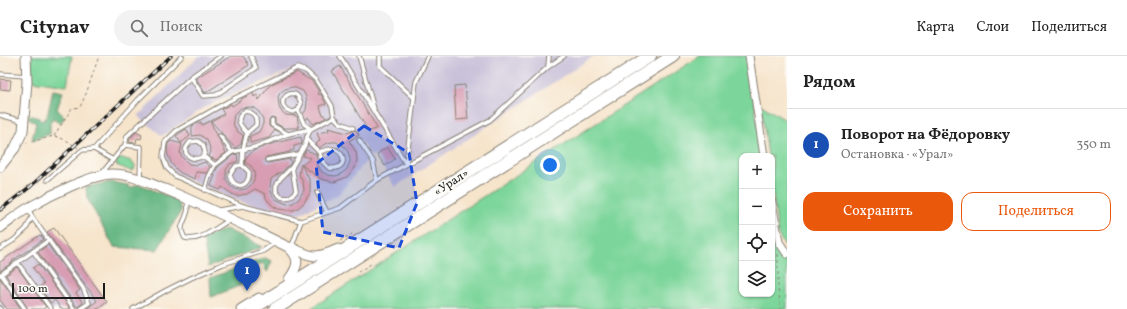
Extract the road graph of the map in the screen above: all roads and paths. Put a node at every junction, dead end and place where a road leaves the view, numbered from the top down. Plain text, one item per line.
1 (26, 56) edge
2 (99, 56) edge
3 (182, 56) edge
4 (221, 56) edge
5 (251, 56) edge
6 (340, 56) edge
7 (359, 56) edge
8 (380, 56) edge
9 (428, 56) edge
10 (549, 56) edge
11 (564, 56) edge
12 (649, 56) edge
13 (673, 56) edge
14 (749, 56) edge
15 (548, 67) junction
16 (0, 74) edge
17 (26, 76) junction
18 (191, 77) junction
19 (414, 98) junction
20 (298, 110) junction
21 (375, 113) junction
22 (0, 115) edge
23 (334, 117) junction
24 (272, 120) dead end
25 (23, 121) junction
26 (353, 128) dead end
27 (311, 129) junction
28 (247, 133) junction
29 (288, 134) junction
30 (54, 136) junction
31 (220, 136) dead end
32 (307, 137) junction
33 (359, 140) dead end
34 (125, 145) junction
35 (15, 148) junction
36 (94, 149) junction
37 (243, 149) junction
38 (82, 150) junction
39 (232, 152) junction
40 (319, 152) junction
41 (764, 153) edge
42 (299, 154) junction
43 (203, 156) junction
44 (113, 160) junction
45 (267, 160) dead end
46 (406, 164) junction
47 (215, 165) junction
48 (242, 165) junction
49 (0, 167) edge
50 (292, 167) junction
51 (464, 174) junction
52 (100, 176) junction
53 (140, 179) junction
54 (47, 180) dead end
55 (377, 180) junction
56 (205, 190) junction
57 (317, 192) dead end
58 (186, 198) junction
59 (243, 206) junction
60 (29, 207) junction
61 (214, 211) junction
62 (327, 212) junction
63 (32, 217) junction
64 (231, 219) junction
65 (775, 219) edge
66 (301, 221) junction
67 (0, 228) edge
68 (352, 234) dead end
69 (48, 240) junction
70 (277, 241) junction
71 (779, 242) junction
72 (338, 245) junction
73 (291, 247) junction
74 (0, 249) edge
75 (33, 251) junction
76 (787, 254) edge
77 (359, 256) junction
78 (17, 262) junction
79 (371, 264) dead end
80 (358, 272) dead end
81 (0, 274) edge
82 (289, 279) junction
83 (25, 309) edge
84 (51, 309) edge
85 (74, 309) edge
86 (80, 309) edge
87 (133, 309) edge
88 (241, 309) edge
89 (252, 309) edge
90 (275, 309) edge
91 (284, 309) edge
92 (781, 309) edge

1 - 17 street
2 - 30 path
3 - 36 lane
4 - 18 lane
5 - 18 lane
6 - 21 lane
7 - 21 lane
8 - 19 lane
9 - 19 lane
10 - 15 lane
11 - 15 lane
12 - 51 main road, «Урал»
13 - 77 main road, «Урал»
14 - 41 street
15 - 46 lane
16 - 17 lane
17 - 25 street
18 - 34 lane
19 - 46 lane
20 - 20 lane
20 - 27 lane
21 - 46 lane
22 - 25 lane
23 - 26 lane
23 - 27 lane
23 - 56 lane
24 - 29 lane
25 - 35 street
27 - 29 lane
27 - 32 lane
28 - 28 lane
28 - 37 lane
29 - 37 lane
30 - 35 path
30 - 38 path
31 - 39 lane
32 - 40 lane
32 - 42 lane
33 - 55 lane
34 - 44 lane
34 - 53 lane
35 - 49 street
36 - 38 lane
36 - 44 lane
37 - 39 lane
37 - 48 lane
38 - 54 lane
39 - 47 lane
40 - 40 lane
42 - 45 lane
42 - 50 lane
43 - 43 lane
43 - 47 lane
44 - 52 lane
46 - 55 lane
47 - 56 lane
48 - 48 lane
50 - 50 lane
51 - 72 street
51 - 89 main road, «Урал»
52 - 53 street
52 - 60 street
53 - 58 street
55 - 62 lane
56 - 59 lane
57 - 62 lane
58 - 61 street
58 - 64 lane
59 - 61 lane
59 - 66 lane
60 - 63 lane
60 - 67 street
61 - 64 street
62 - 66 lane
63 - 69 lane
63 - 74 lane
64 - 70 street
65 - 71 street
66 - 73 lane
68 - 72 path
69 - 75 lane
69 - 86 lane
70 - 73 street
70 - 82 street
70 - 87 lane
71 - 76 street
71 - 92 path
72 - 73 street
72 - 82 street
75 - 78 lane
75 - 85 lane
77 - 90 main road, «Урал»
77 - 91 street
78 - 81 lane
78 - 84 lane
79 - 80 path
81 - 83 lane
82 - 88 street

